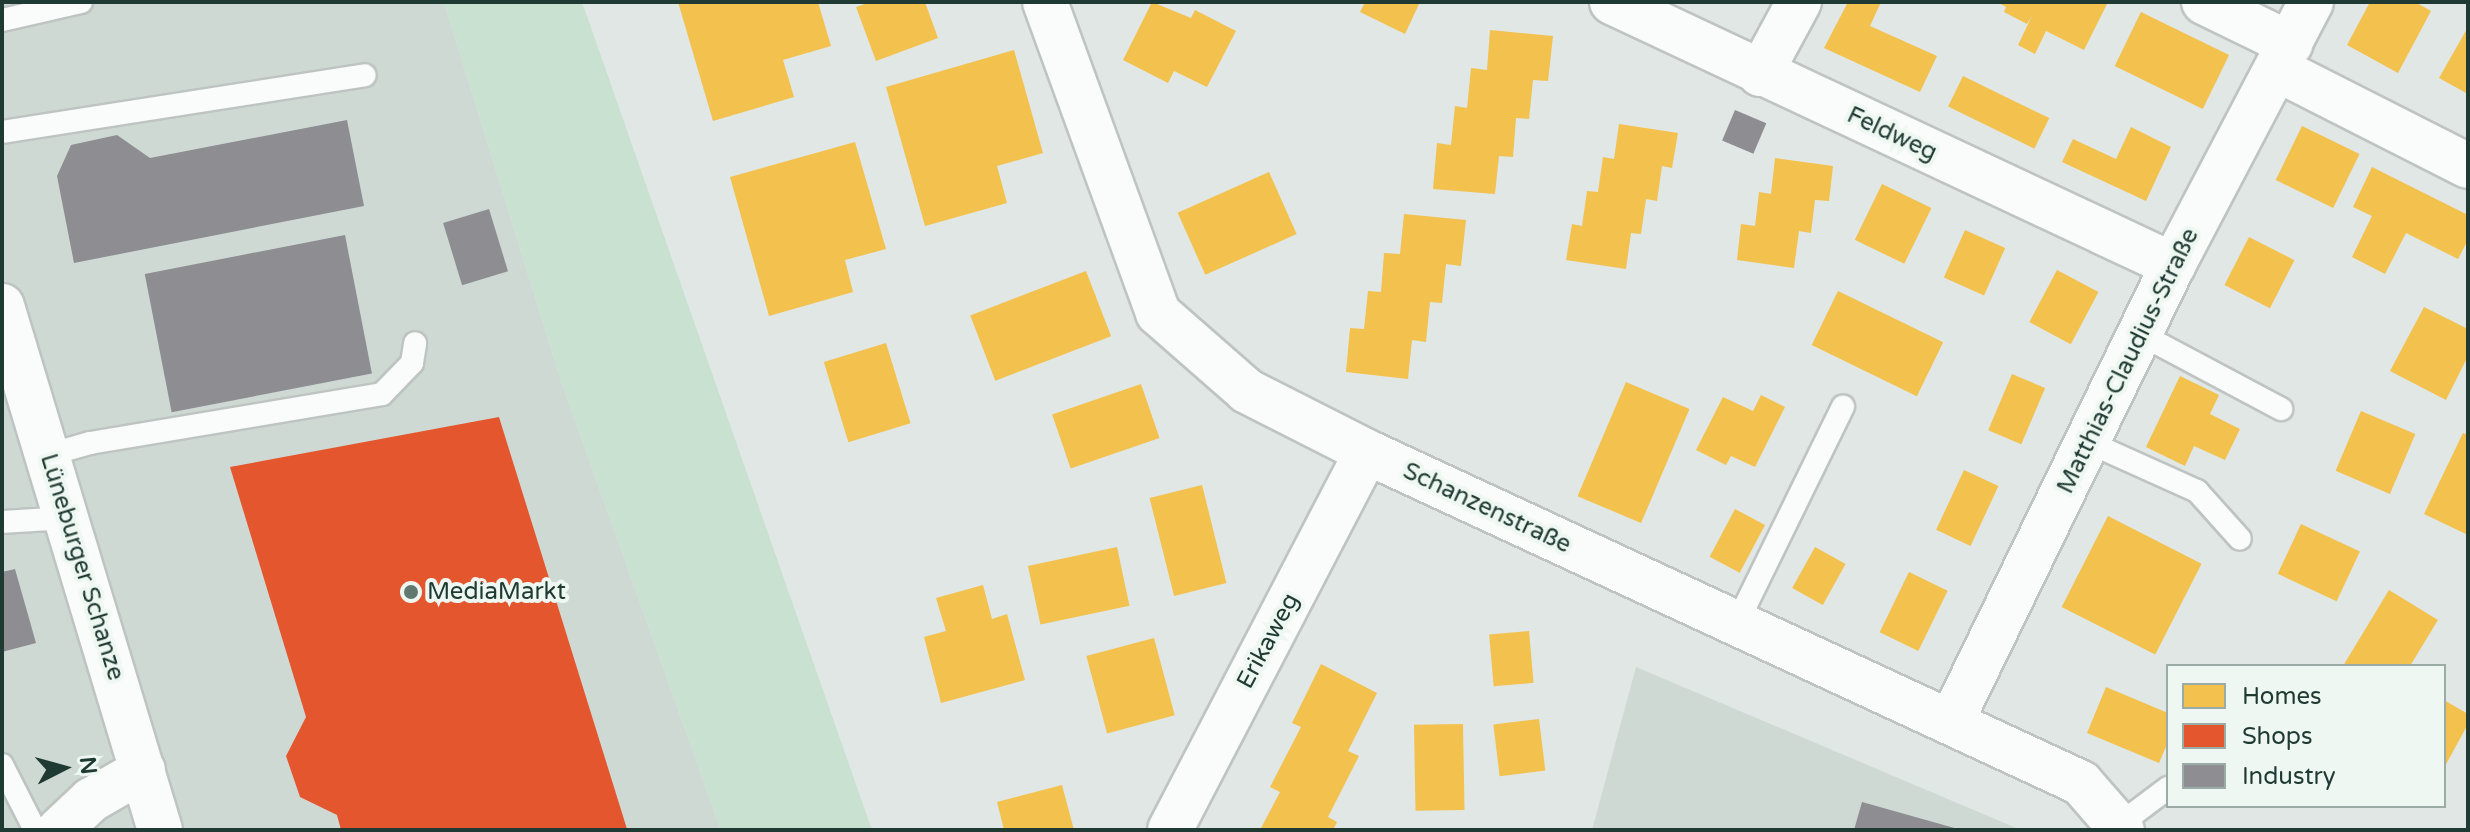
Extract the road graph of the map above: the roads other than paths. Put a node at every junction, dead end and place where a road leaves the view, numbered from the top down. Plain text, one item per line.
1 (81, 2) edge
2 (1045, 2) edge
3 (1612, 2) edge
4 (1799, 2) edge
5 (2204, 2) edge
6 (2311, 2) edge
7 (2, 20) edge
8 (2284, 57) junction
9 (1760, 74) junction
10 (365, 75) dead end
11 (2, 132) edge
12 (2468, 166) edge
13 (2173, 265) junction
14 (2, 306) edge
15 (2140, 334) junction
16 (415, 343) dead end
17 (1843, 407) dead end
18 (2281, 409) dead end
19 (2088, 442) junction
20 (1367, 452) junction
21 (48, 455) junction
22 (68, 518) junction
23 (2, 522) edge
24 (2240, 539) dead end
25 (1737, 623) junction
26 (1951, 722) junction
27 (2, 765) edge
28 (143, 770) junction
29 (2166, 790) edge
30 (2117, 828) edge
31 (35, 830) edge
32 (59, 830) edge
33 (160, 830) edge
34 (1170, 830) edge

1 - 7 lane
2 - 20 street, Schanzenstraße
3 - 9 street, Feldweg
4 - 9 street
5 - 8 street
6 - 8 street, Matthias-Claudius-Straße
8 - 12 street
8 - 13 street, Matthias-Claudius-Straße
9 - 13 street, Feldweg
10 - 11 lane
13 - 15 street, Matthias-Claudius-Straße
14 - 21 street, Lüneburger Schanze
15 - 18 lane
15 - 19 street, Matthias-Claudius-Straße
16 - 21 lane
17 - 25 lane
19 - 24 lane
19 - 26 street, Matthias-Claudius-Straße
20 - 25 street, Schanzenstraße
20 - 34 street, Erikaweg
21 - 22 street, Lüneburger Schanze
22 - 23 lane
22 - 28 street, Lüneburger Schanze
25 - 26 street, Schanzenstraße
26 - 30 street, Schanzenstraße
27 - 31 lane
28 - 32 street
28 - 33 street, Lüneburger Schanze
29 - 30 lane

